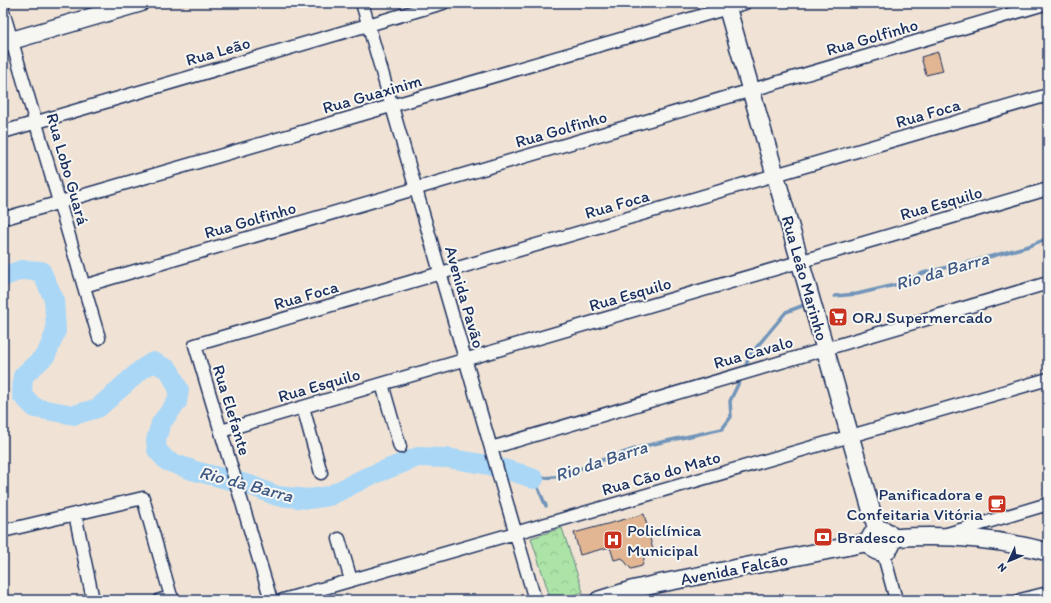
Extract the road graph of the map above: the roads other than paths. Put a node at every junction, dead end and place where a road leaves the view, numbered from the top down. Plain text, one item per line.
1 (140, 3) edge
2 (362, 3) edge
3 (443, 3) edge
4 (746, 3) edge
5 (1048, 4) edge
6 (727, 6) edge
7 (3, 11) edge
8 (368, 25) junction
9 (7, 42) edge
10 (751, 91) junction
11 (1048, 95) edge
12 (392, 106) junction
13 (36, 123) junction
14 (3, 132) edge
15 (775, 175) junction
16 (416, 189) junction
17 (1048, 189) edge
18 (60, 202) junction
19 (9, 217) dead end
20 (800, 261) junction
21 (440, 273) junction
22 (1048, 283) edge
23 (84, 286) junction
24 (99, 338) dead end
25 (195, 345) joint
26 (825, 349) junction
27 (465, 360) junction
28 (1048, 379) edge
29 (382, 384) junction
30 (303, 407) junction
31 (221, 431) junction
32 (850, 436) junction
33 (400, 447) dead end
34 (491, 448) junction
35 (321, 474) dead end
36 (1048, 504) edge
37 (75, 514) junction
38 (3, 531) edge
39 (516, 533) junction
40 (939, 536) junction
41 (339, 539) dead end
42 (880, 540) junction
43 (1048, 552) edge
44 (351, 580) junction
45 (1048, 593) edge
46 (168, 599) edge
47 (93, 600) edge
48 (271, 600) edge
49 (283, 600) edge
50 (536, 600) edge
51 (599, 600) edge
52 (896, 600) edge
53 (1020, 600) edge

1 - 9 street
2 - 8 street, Avenida Pavão
3 - 8 street, Rua Leão
4 - 6 street, Rua Guaxinim
5 - 10 street, Rua Golfinho
6 - 10 street, Rua Leão Marinho
6 - 12 street, Rua Guaxinim
7 - 9 street, Rua Lobo Guará
8 - 12 street, Avenida Pavão
8 - 13 street, Rua Leão
9 - 13 street, Rua Lobo Guará
10 - 15 street, Rua Leão Marinho
10 - 16 street, Rua Golfinho
11 - 15 street, Rua Foca
12 - 16 street, Avenida Pavão
12 - 18 street, Rua Guaxinim
13 - 14 street, Rua Leão
13 - 18 street, Rua Lobo Guará
15 - 20 street, Rua Leão Marinho
15 - 21 street, Rua Foca
16 - 21 street, Avenida Pavão
16 - 23 street, Rua Golfinho
17 - 20 street, Rua Esquilo
18 - 19 street, Rua Guaxinim
18 - 23 street, Rua Lobo Guará
20 - 26 street, Rua Leão Marinho
20 - 27 street, Rua Esquilo
21 - 25 street, Rua Foca
21 - 27 street, Avenida Pavão
22 - 26 street, Rua Cavalo
23 - 24 street, Rua Lobo Guará
25 - 31 street, Rua Elefante
26 - 32 street, Rua Leão Marinho
26 - 34 street, Rua Cavalo
27 - 29 street, Rua Esquilo
27 - 34 street, Avenida Pavão
28 - 32 street, Rua Cão do Mato
29 - 30 street, Rua Esquilo
29 - 33 street
30 - 31 street, Rua Esquilo
30 - 35 street
31 - 48 street, Rua Elefante
32 - 39 street, Rua Cão do Mato
32 - 42 street, Rua Leão Marinho
34 - 39 street, Avenida Pavão
36 - 40 street
37 - 38 street
37 - 46 street
37 - 47 street
39 - 44 street, Rua Cão do Mato
39 - 50 street, Avenida Pavão
40 - 42 street, Avenida Falcão
40 - 43 street, Avenida Falcão
41 - 44 street
42 - 51 street, Avenida Falcão
42 - 52 street
44 - 49 street, Rua Cão do Mato
45 - 53 street

